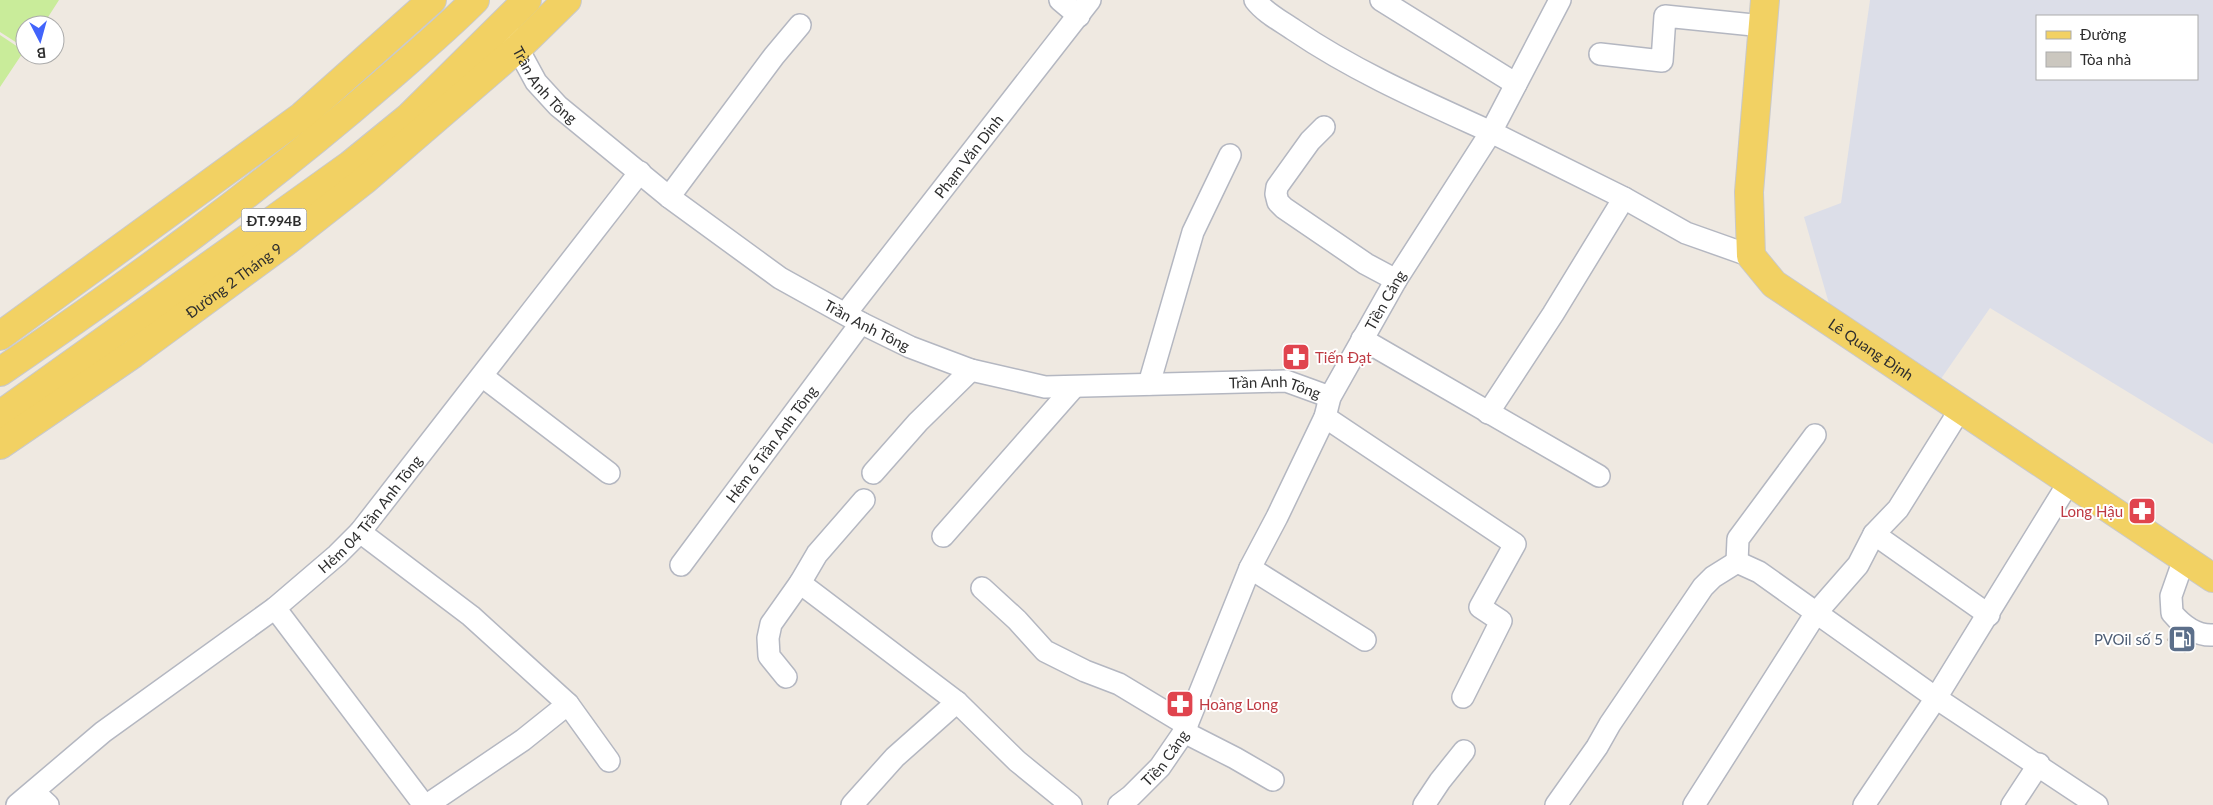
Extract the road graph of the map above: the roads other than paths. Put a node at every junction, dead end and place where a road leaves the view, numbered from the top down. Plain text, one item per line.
1 (432, 0) edge
2 (475, 0) edge
3 (527, 0) edge
4 (567, 0) edge
5 (1060, 0) edge
6 (1255, 0) edge
7 (1381, 0) edge
8 (1560, 0) edge
9 (1084, 8) edge
10 (1676, 9) edge
11 (1764, 13) edge
12 (504, 25) junction
13 (800, 25) dead end
14 (519, 47) junction
15 (1600, 54) dead end
16 (366, 60) junction
17 (389, 78) junction
18 (1516, 84) junction
19 (416, 124) junction
20 (1324, 127) dead end
21 (1491, 132) junction
22 (1230, 155) dead end
23 (640, 172) junction
24 (669, 197) junction
25 (1624, 198) junction
26 (117, 252) junction
27 (1751, 256) junction
28 (136, 276) junction
29 (1396, 280) junction
30 (166, 312) junction
31 (854, 318) junction
32 (0, 336) edge
33 (1362, 339) junction
34 (971, 370) junction
35 (0, 372) edge
36 (482, 376) junction
37 (1148, 384) junction
38 (1074, 387) junction
39 (1330, 397) junction
40 (1961, 408) junction
41 (1488, 413) junction
42 (0, 415) edge
43 (1324, 417) junction
44 (1815, 435) dead end
45 (0, 446) edge
46 (609, 473) dead end
47 (873, 473) dead end
48 (1599, 476) dead end
49 (2069, 482) junction
50 (864, 500) dead end
51 (360, 532) junction
52 (1874, 534) junction
53 (943, 536) dead end
54 (2184, 558) junction
55 (1737, 562) junction
56 (681, 565) dead end
57 (1250, 568) junction
58 (2213, 578) edge
59 (800, 583) junction
60 (982, 588) dead end
61 (275, 608) junction
62 (1816, 613) junction
63 (1989, 615) junction
64 (2213, 635) edge
65 (1365, 640) dead end
66 (786, 677) dead end
67 (1463, 697) dead end
68 (1936, 698) junction
69 (957, 702) junction
70 (568, 704) junction
71 (1185, 728) junction
72 (1464, 751) dead end
73 (609, 761) dead end
74 (2039, 764) junction
75 (1273, 780) dead end
76 (41, 798) edge
77 (17, 805) edge
78 (426, 805) edge
79 (852, 805) edge
80 (1071, 805) edge
81 (1119, 805) edge
82 (1424, 805) edge
83 (1556, 805) edge
84 (1694, 805) edge
85 (1864, 805) edge
86 (2012, 805) edge
87 (2097, 805) edge

1 - 16 main road
2 - 17 main road, ĐT.994B
3 - 12 main road, Đường 2 Tháng 9 / ĐT.994B
4 - 14 main road, Đường 2 Tháng 9 / ĐT.994B
5 - 9 street
6 - 21 street
7 - 18 street
8 - 18 street, Tiền Cảng
9 - 31 street, Phạm Văn Dinh
10 - 11 street
10 - 15 street
11 - 27 main road
12 - 14 street, Trần Anh Tông
12 - 19 main road, Đường 2 Tháng 9 / ĐT.994B
13 - 24 street
14 - 19 main road, Đường 2 Tháng 9 / ĐT.994B
14 - 23 street, Trần Anh Tông
16 - 17 main road
16 - 26 main road
17 - 28 main road, ĐT.994B
18 - 21 street, Tiền Cảng
19 - 30 main road, Đường 2 Tháng 9 / ĐT.994B
20 - 29 street
21 - 25 street
21 - 29 street, Tiền Cảng
22 - 37 street
23 - 24 street, Trần Anh Tông
23 - 36 street, Hẻm 04 Trần Anh Tông
24 - 31 street, Trần Anh Tông
25 - 27 street
25 - 41 street
26 - 28 main road
26 - 32 main road
27 - 40 main road, Lê Quang Định
28 - 35 main road, ĐT.994B
29 - 33 street, Tiền Cảng
30 - 42 main road, Đường 2 Tháng 9 / ĐT.994B
30 - 45 main road, Đường 2 Tháng 9 / ĐT.994B
31 - 34 street, Trần Anh Tông
31 - 56 street, Hẻm 6 Trần Anh Tông
33 - 39 street, Tiền Cảng
33 - 41 street
34 - 38 street, Trần Anh Tông
34 - 47 street
36 - 46 street
36 - 51 street, Hẻm 04 Trần Anh Tông
37 - 38 street, Trần Anh Tông
37 - 39 street, Trần Anh Tông
38 - 53 street
39 - 43 street, Tiền Cảng
40 - 49 main road, Lê Quang Định
40 - 52 street
41 - 48 street
43 - 57 street, Tiền Cảng
43 - 67 street
44 - 55 street
49 - 54 main road, Lê Quang Định
49 - 63 street
50 - 59 street
51 - 61 street, Hẻm 04 Trần Anh Tông
51 - 70 street
52 - 62 street
52 - 63 street
54 - 58 main road, Lê Quang Định
54 - 64 street
55 - 62 street
55 - 83 street
57 - 65 street
57 - 71 street, Tiền Cảng
59 - 66 street
59 - 69 street
60 - 71 street
61 - 76 street, Hẻm 04 Trần Anh Tông
61 - 78 street
62 - 68 street
62 - 84 street
63 - 68 street
68 - 74 street
68 - 85 street
69 - 79 street
69 - 80 street
70 - 73 street
70 - 78 street
71 - 75 street
71 - 81 street, Tiền Cảng
72 - 82 street
74 - 86 street
74 - 87 street
76 - 77 street, Hẻm 04 Trần Anh Tông

